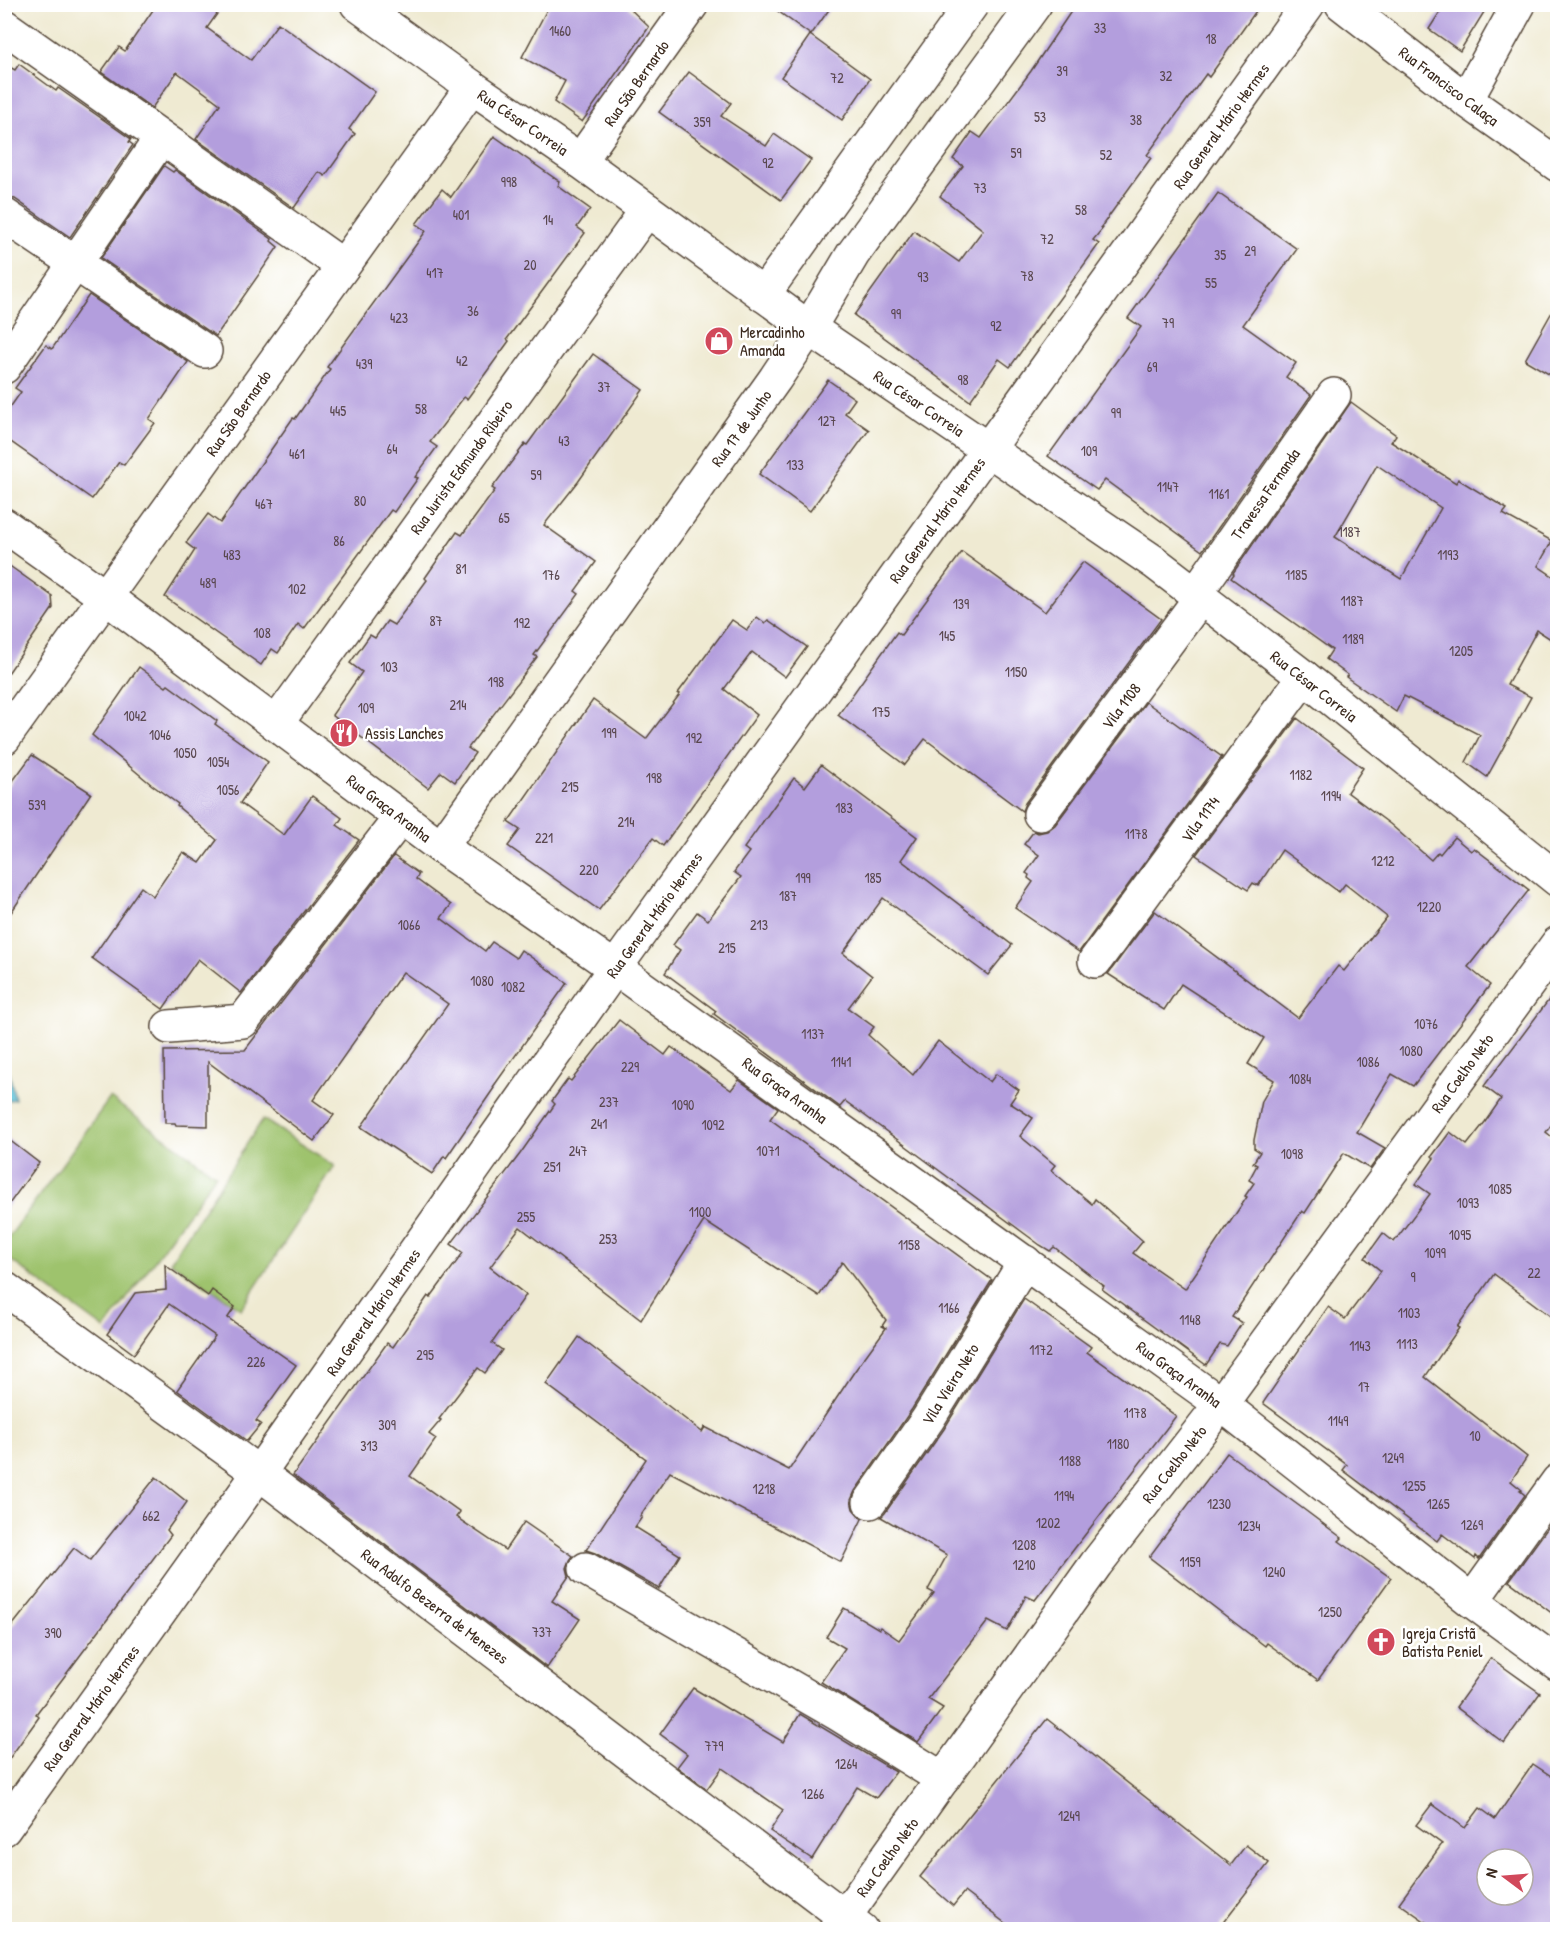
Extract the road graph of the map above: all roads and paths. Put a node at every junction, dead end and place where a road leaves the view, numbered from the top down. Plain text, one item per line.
1 (357, 4) edge
2 (692, 4) edge
3 (972, 4) edge
4 (1035, 4) edge
5 (1308, 4) edge
6 (1342, 4) edge
7 (1519, 4) edge
8 (4, 26) edge
9 (471, 87) junction
10 (1466, 100) junction
11 (161, 138) junction
12 (580, 161) junction
13 (1557, 165) edge
14 (647, 210) junction
15 (4, 215) edge
16 (75, 263) junction
17 (343, 266) junction
18 (763, 295) junction
19 (809, 328) junction
20 (205, 351) dead end
21 (4, 367) edge
22 (1334, 395) dead end
23 (988, 450) junction
24 (4, 525) edge
25 (1199, 595) junction
26 (107, 598) junction
27 (1304, 677) junction
28 (276, 724) junction
29 (4, 738) edge
30 (1040, 814) dead end
31 (401, 817) junction
32 (441, 847) junction
33 (1557, 880) edge
34 (1557, 943) edge
35 (1095, 961) dead end
36 (615, 968) junction
37 (169, 1027) dead end
38 (1025, 1262) junction
39 (4, 1288) edge
40 (1221, 1404) junction
41 (259, 1473) junction
42 (1557, 1480) edge
43 (870, 1502) dead end
44 (586, 1569) dead end
45 (1472, 1601) junction
46 (1557, 1664) edge
47 (943, 1779) junction
48 (4, 1829) edge
49 (847, 1925) edge

1 - 9 street, Rua César Correia
2 - 12 street, Rua São Bernardo
3 - 18 street
4 - 19 street, Rua 17 de Junho
5 - 23 street, Rua General Mário Hermes
6 - 10 street, Rua Francisco Calaça
7 - 10 street
8 - 11 street
9 - 12 street, Rua César Correia
9 - 17 street, Rua São Bernardo
10 - 13 street, Rua Francisco Calaça
11 - 16 street
11 - 17 street
12 - 14 street, Rua César Correia
14 - 18 street, Rua César Correia
14 - 28 street, Rua Jurista Edmundo Ribeiro
15 - 16 street
16 - 20 street
16 - 21 street
17 - 26 street, Rua São Bernardo
18 - 19 street, Rua César Correia
19 - 23 street, Rua César Correia
19 - 32 street, Rua 17 de Junho
22 - 25 street, Travessa Fernanda
23 - 25 street, Rua César Correia
23 - 36 street, Rua General Mário Hermes
24 - 26 street, Rua Graça Aranha
25 - 27 street, Rua César Correia
25 - 30 street, Vila 1108
26 - 28 street, Rua Graça Aranha
26 - 29 street, Rua São Bernardo
27 - 33 street, Rua César Correia
27 - 35 street, Vila 1174
28 - 31 street, Rua Graça Aranha
31 - 32 street, Rua Graça Aranha
31 - 37 street
32 - 36 street, Rua Graça Aranha
34 - 40 street, Rua Coelho Neto
36 - 38 street, Rua Graça Aranha
36 - 41 street, Rua General Mário Hermes
38 - 40 street, Rua Graça Aranha
38 - 43 street, Vila Vieira Neto
39 - 41 street, Rua Adolfo Bezerra de Menezes
40 - 45 street, Rua Graça Aranha
40 - 47 street, Rua Coelho Neto
41 - 48 street, Rua General Mário Hermes
41 - 49 street, Rua Adolfo Bezerra de Menezes
42 - 45 street
44 - 47 street
45 - 46 street, Rua Graça Aranha
47 - 49 street, Rua Coelho Neto

